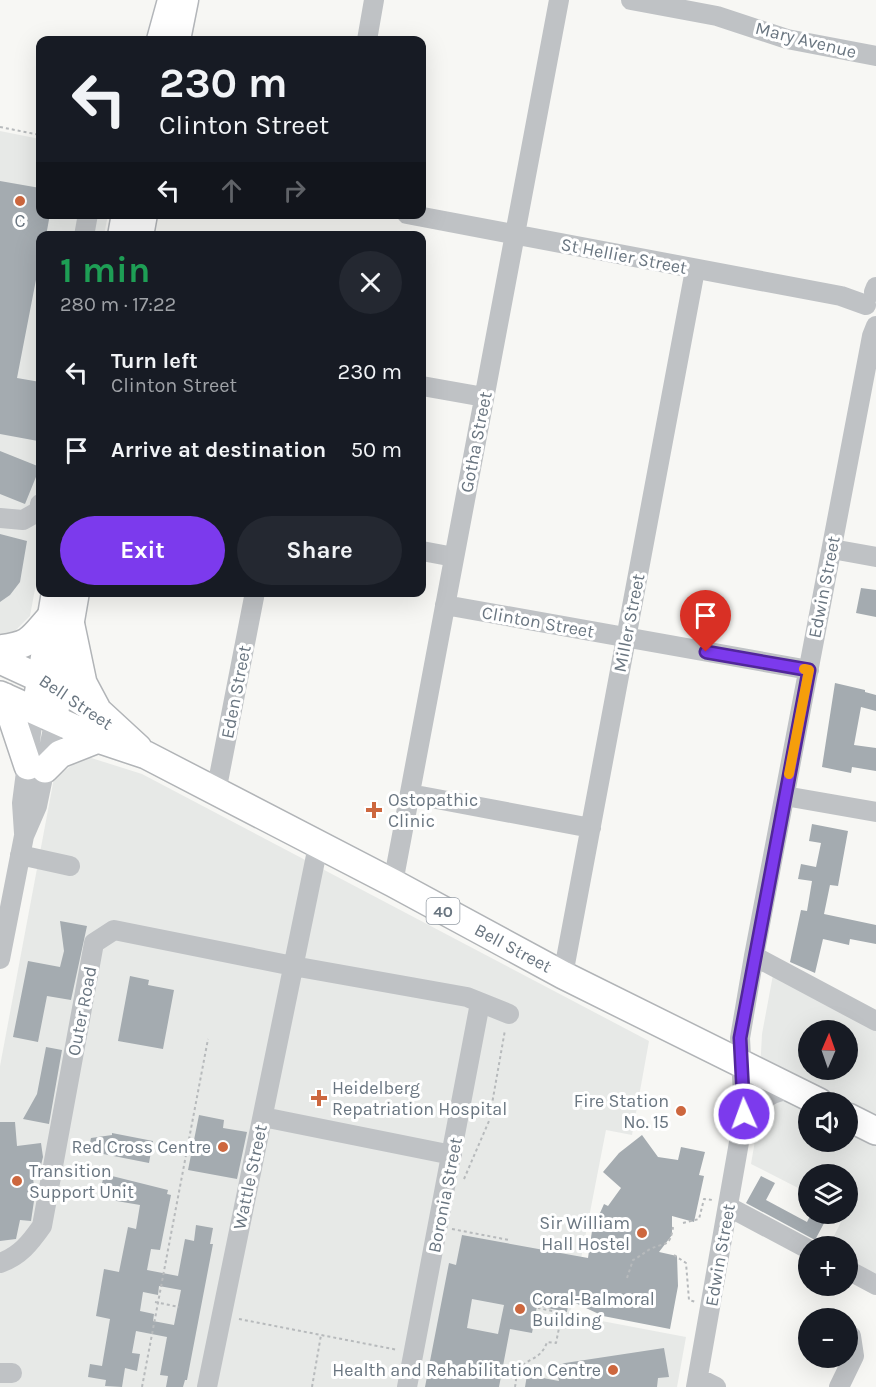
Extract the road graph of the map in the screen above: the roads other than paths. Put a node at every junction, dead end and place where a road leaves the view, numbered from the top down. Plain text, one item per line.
1 (170, 0) edge
2 (186, 0) edge
3 (374, 0) edge
4 (559, 0) edge
5 (631, 0) edge
6 (160, 36) edge
7 (179, 36) edge
8 (368, 36) edge
9 (876, 56) edge
10 (426, 218) edge
11 (515, 235) junction
12 (695, 270) junction
13 (873, 306) edge
14 (426, 387) edge
15 (484, 397) junction
16 (36, 513) edge
17 (0, 518) edge
18 (832, 549) junction
19 (426, 552) edge
20 (454, 557) junction
21 (876, 557) edge
22 (55, 597) edge
23 (74, 597) edge
24 (254, 597) edge
25 (446, 605) junction
26 (60, 623) junction
27 (626, 638) junction
28 (0, 649) edge
29 (0, 660) edge
30 (809, 670) junction
31 (50, 682) junction
32 (3, 696) edge
33 (45, 714) junction
34 (99, 726) junction
35 (37, 767) junction
36 (216, 792) junction
37 (410, 794) junction
38 (785, 796) junction
39 (876, 812) edge
40 (591, 828) junction
41 (22, 845) junction
42 (318, 846) junction
43 (70, 866) dead end
44 (393, 884) junction
45 (3, 923) edge
46 (754, 956) junction
47 (0, 959) edge
48 (293, 966) junction
49 (564, 975) junction
50 (480, 1003) junction
51 (505, 1012) road end
52 (876, 1021) edge
53 (742, 1064) junction
54 (794, 1090) junction
55 (798, 1092) edge
56 (263, 1117) junction
57 (858, 1122) edge
58 (742, 1123) junction
59 (876, 1131) edge
60 (452, 1155) junction
61 (722, 1204) junction
62 (798, 1244) edge
63 (0, 1263) edge
64 (858, 1275) edge
65 (876, 1285) edge
66 (848, 1368) edge
67 (697, 1382) edge
68 (207, 1387) edge
69 (407, 1387) edge
70 (716, 1387) edge
71 (839, 1387) edge

1 - 6 main road
2 - 7 main road
3 - 8 street
4 - 11 street, Gotha Street
5 - 9 street, Mary Avenue
10 - 11 street, St Hellier Street
11 - 12 street, St Hellier Street
11 - 15 street, Gotha Street
12 - 13 street, St Hellier Street
12 - 27 street, Miller Street
13 - 18 street, Edwin Street
14 - 15 street
15 - 20 street, Gotha Street
16 - 17 street
18 - 21 street
18 - 30 street, Edwin Street
19 - 20 street
20 - 25 street, Gotha Street
22 - 26 main road
23 - 26 main road
24 - 36 street, Eden Street
25 - 27 street, Clinton Street
25 - 37 street, Gotha Street
26 - 28 highway
26 - 31 main road
26 - 34 highway
27 - 30 street, Clinton Street
27 - 40 street, Miller Street
29 - 31 highway, Bell Street / 40
30 - 38 street, Edwin Street
31 - 33 main road
31 - 34 highway, Bell Street / 40
32 - 33 highway, Bell Street / 40
32 - 35 highway
33 - 34 highway, Bell Street / 40
33 - 35 street
34 - 35 highway
34 - 36 highway, Bell Street / 40
35 - 41 street
36 - 42 highway, Bell Street / 40
37 - 40 street
37 - 44 street, Gotha Street
38 - 39 street
38 - 46 street, Edwin Street
40 - 49 street, Miller Street
41 - 43 street
41 - 45 street
42 - 44 highway, Bell Street / 40
42 - 48 street, Wattle Street
44 - 49 highway, Bell Street / 40
45 - 47 street
46 - 52 street
46 - 53 street, Edwin Street
48 - 50 street, Outer Road
48 - 56 street, Wattle Street
48 - 63 street, Outer Road
49 - 53 highway, Bell Street / 40
50 - 51 street, Outer Road
50 - 60 street, Boronia Street
53 - 54 highway, Bell Street / 40
53 - 58 street, Edwin Street
54 - 55 highway, Bell Street / 40
54 - 58 street
56 - 60 street
56 - 68 street, Wattle Street
57 - 59 highway
58 - 61 street, Edwin Street
60 - 69 street, Boronia Street
61 - 62 street
61 - 67 street, Edwin Street
64 - 65 street
66 - 71 street
67 - 70 street

